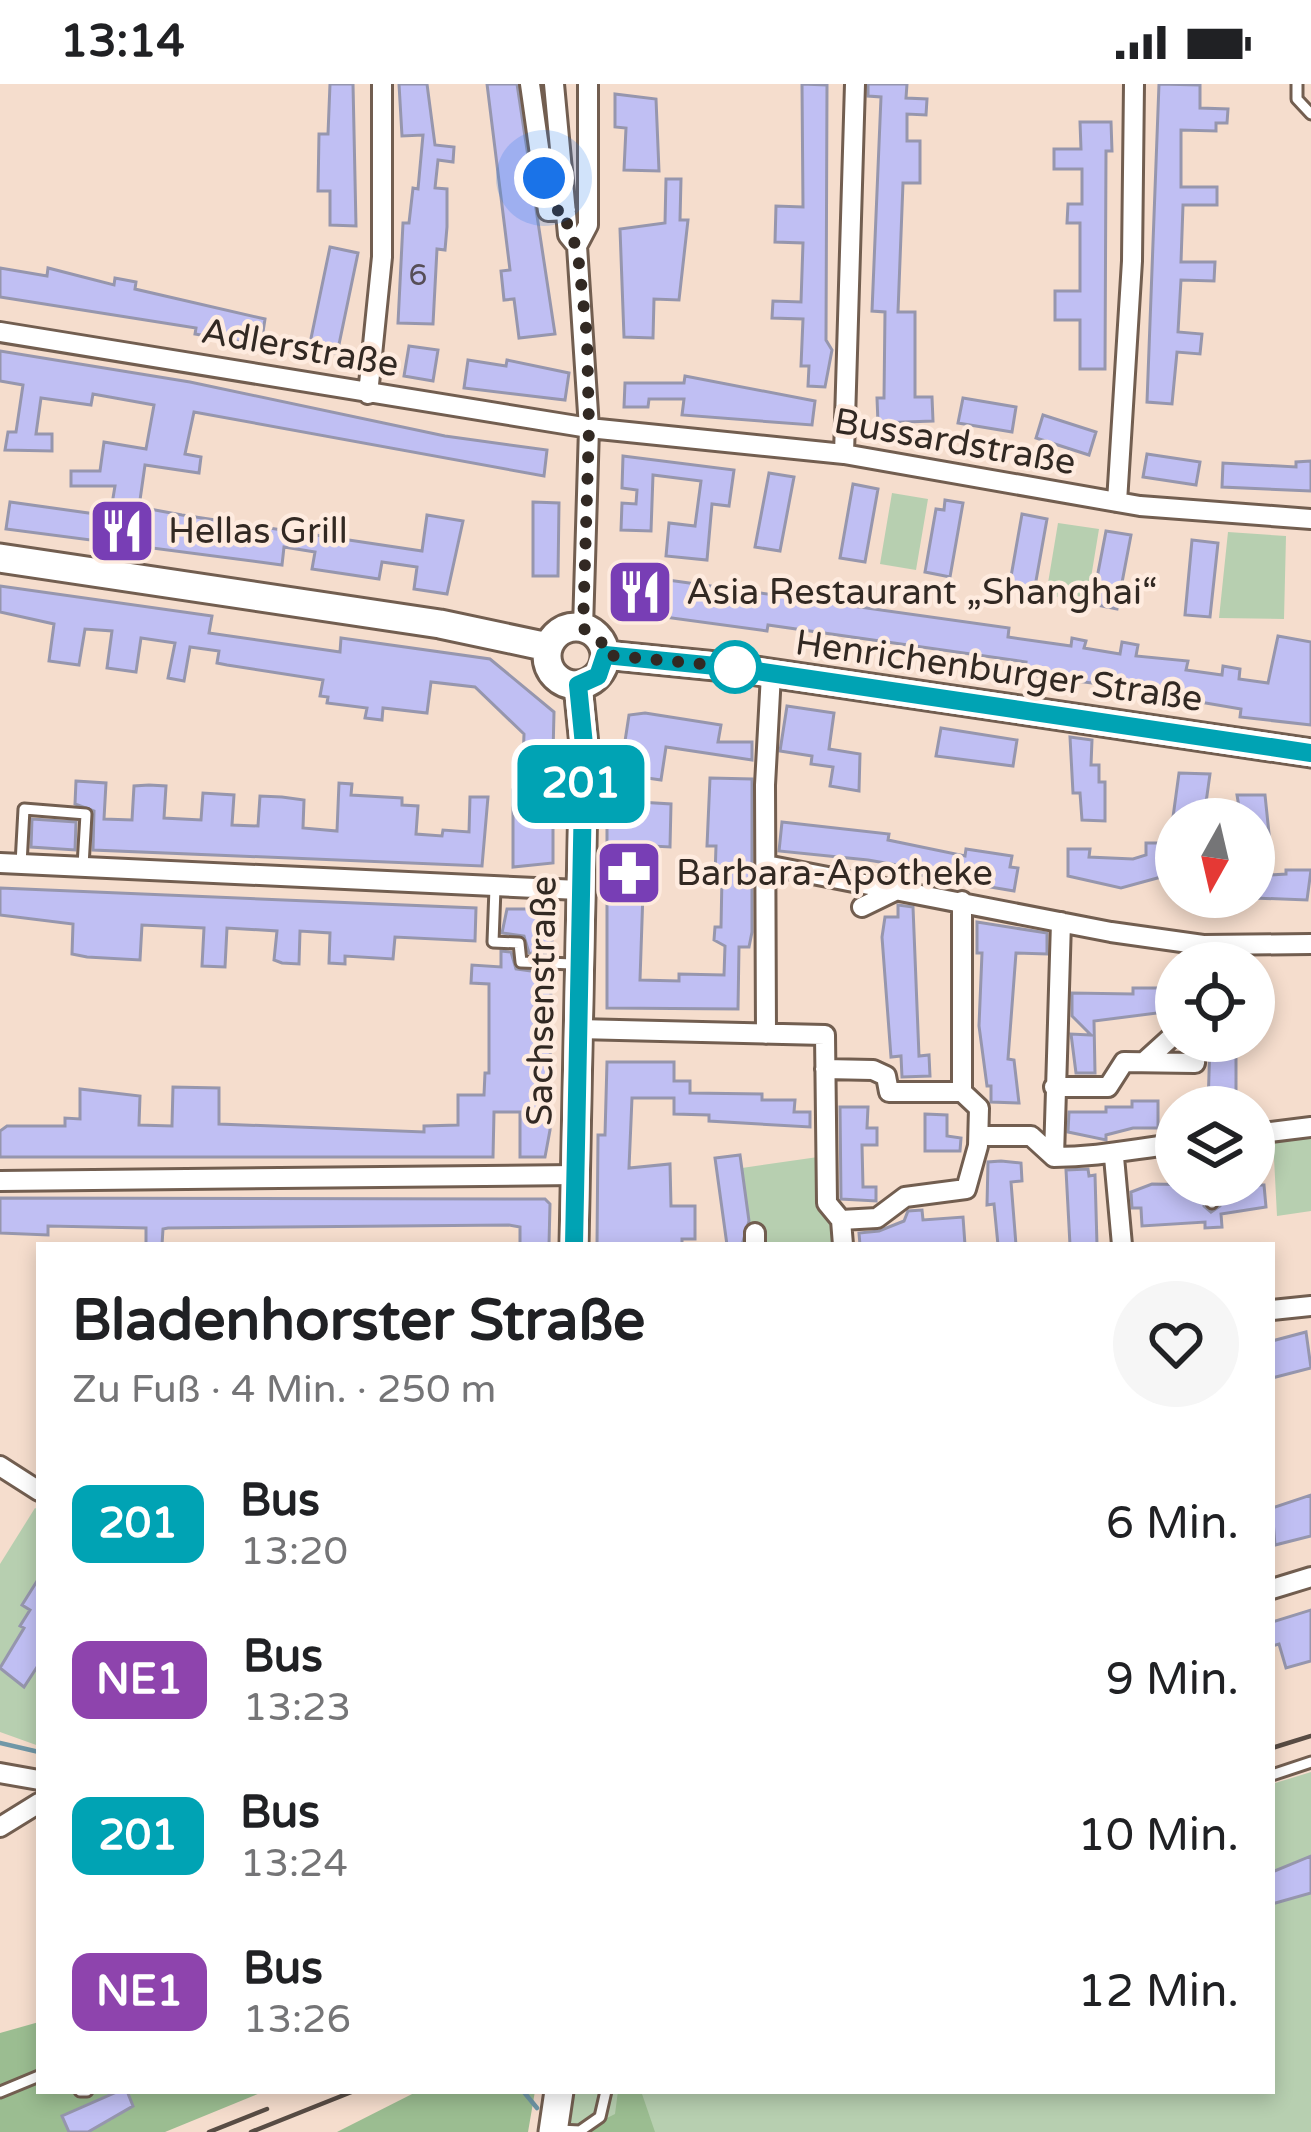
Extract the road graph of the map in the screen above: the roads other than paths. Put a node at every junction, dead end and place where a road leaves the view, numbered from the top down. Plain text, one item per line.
1 (382, 84) edge
2 (530, 84) edge
3 (554, 84) edge
4 (588, 84) edge
5 (854, 84) edge
6 (1134, 84) edge
7 (1298, 84) edge
8 (1311, 115) edge
9 (566, 210) junction
10 (577, 246) junction
11 (0, 332) edge
12 (368, 394) junction
13 (589, 428) junction
14 (844, 454) junction
15 (1118, 502) junction
16 (1311, 518) edge
17 (0, 558) edge
18 (583, 628) junction
19 (548, 647) junction
20 (605, 655) junction
21 (771, 674) junction
22 (578, 685) junction
23 (1311, 753) edge
24 (0, 863) edge
25 (21, 864) junction
26 (766, 865) junction
27 (83, 867) junction
28 (495, 886) junction
29 (579, 890) junction
30 (897, 891) junction
31 (962, 901) junction
32 (862, 907) dead end
33 (1053, 920) junction
34 (1311, 944) edge
35 (1155, 946) edge
36 (1275, 947) edge
37 (578, 964) junction
38 (578, 1029) junction
39 (766, 1034) junction
40 (1155, 1052) edge
41 (1144, 1062) junction
42 (1195, 1062) edge
43 (825, 1069) junction
44 (1054, 1087) junction
45 (962, 1092) junction
46 (1311, 1127) edge
47 (1275, 1131) edge
48 (979, 1136) junction
49 (1155, 1146) edge
50 (1054, 1157) junction
51 (1114, 1157) junction
52 (576, 1175) junction
53 (0, 1181) edge
54 (842, 1220) junction
55 (574, 1242) edge
56 (843, 1242) edge
57 (1122, 1242) edge
58 (1311, 1306) edge
59 (1275, 1310) edge
60 (0, 1466) edge
61 (36, 1489) edge
62 (1311, 1576) edge
63 (1275, 1588) edge
64 (1311, 1762) edge
65 (0, 1773) edge
66 (1275, 1774) edge
67 (36, 1779) edge
68 (36, 1805) edge
69 (0, 1827) edge
70 (36, 2077) edge
71 (0, 2092) edge
72 (559, 2094) edge
73 (605, 2094) edge
74 (554, 2131) edge

1 - 12 street
2 - 9 street
3 - 9 street
4 - 10 street
5 - 14 street
6 - 15 street
7 - 8 lane
9 - 10 street
10 - 13 street
11 - 12 street, Adlerstraße
12 - 13 street, Adlerstraße
13 - 14 street, Bussardstraße
13 - 18 street
14 - 15 street, Bussardstraße
15 - 16 street, Bussardstraße
17 - 19 main road
18 - 19 main road
18 - 20 main road
19 - 22 main road
20 - 21 main road, Henrichenburger Straße
20 - 22 main road
21 - 23 main road, Henrichenburger Straße
21 - 26 street
22 - 29 main road, Sachsenstraße
24 - 25 street
25 - 27 street
25 - 27 lane
26 - 30 street
26 - 39 street
27 - 28 street
28 - 29 street
28 - 37 lane
29 - 37 main road, Sachsenstraße
30 - 31 street
30 - 32 street
31 - 33 street
31 - 45 street
33 - 35 street
33 - 44 street
34 - 36 street
37 - 38 main road, Sachsenstraße
38 - 39 street
38 - 52 main road, Sachsenstraße
39 - 43 street
40 - 41 street
41 - 42 street
41 - 44 street
43 - 45 street
43 - 54 street
44 - 50 street
45 - 48 street
46 - 47 street
48 - 50 street
48 - 54 street
49 - 51 street
50 - 51 street
51 - 57 street
52 - 53 street
52 - 55 main road, Sachsenstraße
54 - 56 street
58 - 59 street
60 - 61 street
62 - 63 street
64 - 66 lane
65 - 67 street
68 - 69 street
70 - 71 lane
72 - 74 main road
73 - 74 lane

